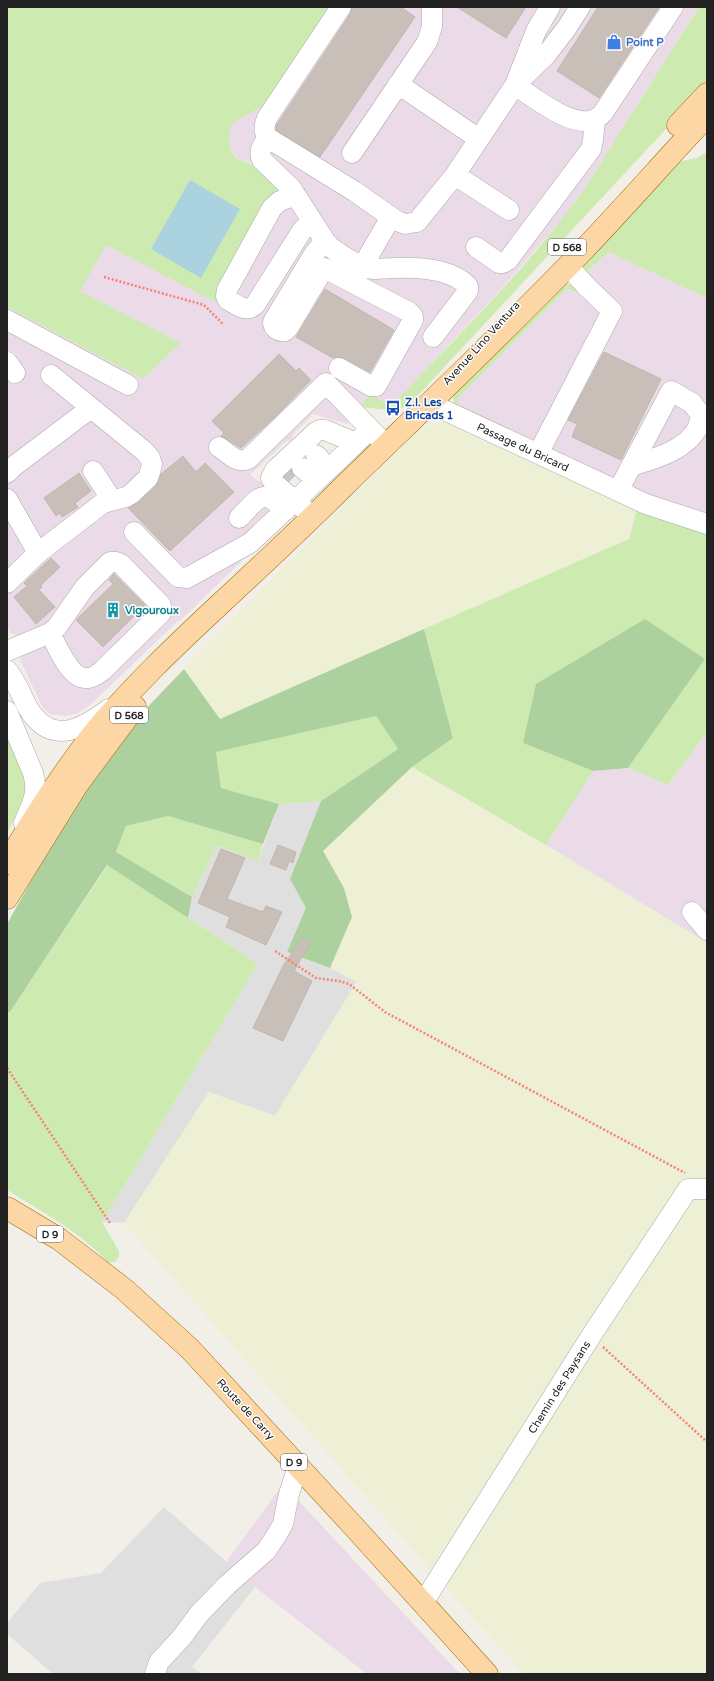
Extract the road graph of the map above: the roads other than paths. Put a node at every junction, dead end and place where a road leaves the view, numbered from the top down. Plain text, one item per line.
1 (341, 7) edge
2 (432, 7) edge
3 (550, 7) edge
4 (580, 7) edge
5 (673, 7) edge
6 (398, 84) junction
7 (515, 85) junction
8 (707, 94) edge
9 (707, 116) edge
10 (595, 120) junction
11 (268, 138) junction
12 (479, 139) junction
13 (352, 153) dead end
14 (455, 175) junction
15 (296, 195) junction
16 (509, 210) dead end
17 (391, 217) junction
18 (313, 223) junction
19 (330, 245) junction
20 (476, 247) dead end
21 (568, 266) junction
22 (362, 267) junction
23 (324, 268) junction
24 (386, 268) junction
25 (371, 292) junction
26 (7, 320) edge
27 (433, 337) dead end
28 (91, 365) junction
29 (340, 368) dead end
30 (51, 375) dead end
31 (128, 385) dead end
32 (70, 391) junction
33 (429, 403) junction
34 (91, 408) junction
35 (370, 429) junction
36 (349, 440) junction
37 (386, 445) junction
38 (219, 447) dead end
39 (538, 454) junction
40 (631, 466) dead end
41 (298, 468) junction
42 (93, 471) dead end
43 (7, 473) edge
44 (618, 491) junction
45 (7, 499) edge
46 (112, 500) junction
47 (239, 518) dead end
48 (312, 518) junction
49 (707, 524) edge
50 (134, 532) dead end
51 (277, 551) junction
52 (38, 553) junction
53 (7, 583) edge
54 (50, 633) junction
55 (7, 651) edge
56 (7, 670) edge
57 (125, 698) junction
58 (7, 711) edge
59 (7, 862) edge
60 (7, 898) edge
61 (692, 912) dead end
62 (707, 930) edge
63 (697, 1189) edge
64 (7, 1208) edge
65 (7, 1221) edge
66 (89, 1263) junction
67 (298, 1466) junction
68 (423, 1604) junction
69 (155, 1674) edge
70 (486, 1674) edge

1 - 11 street
2 - 6 street
3 - 7 street
4 - 7 street
5 - 10 street
6 - 12 street
6 - 13 street
7 - 10 street
7 - 12 street
8 - 33 main road, Avenue Lino Ventura / D 568
9 - 21 main road, Avenue Lino Ventura / D 568
10 - 20 street
11 - 15 street
11 - 17 street
12 - 14 street
14 - 16 street
14 - 17 street
15 - 18 street
15 - 18 street
17 - 22 street
18 - 19 street
19 - 22 street
19 - 23 street
19 - 23 street
21 - 33 main road, Avenue Lino Ventura / D 568
21 - 39 street
22 - 24 street
23 - 25 street
24 - 25 street
24 - 27 street
25 - 29 street
26 - 28 street
28 - 31 street
28 - 32 street
30 - 32 street
32 - 34 street
33 - 37 main road, D 568
33 - 39 street, Passage du Bricard
34 - 43 street
34 - 46 street
35 - 36 street
35 - 37 street
35 - 38 street
36 - 41 street
36 - 41 street
37 - 48 main road, D 568
39 - 44 street, Passage du Bricard
40 - 44 street
41 - 47 street
41 - 48 street
41 - 50 street
42 - 46 street
44 - 49 street, Passage du Bricard
45 - 52 street
46 - 52 street
48 - 51 main road, D 568
51 - 57 main road, D 568
51 - 60 main road, D 568
52 - 53 street
54 - 54 street
54 - 55 street
56 - 57 street
57 - 59 main road, D 568
58 - 59 street
61 - 62 street
63 - 68 street, Chemin des Paysans
64 - 66 main road, Route de Carry / D 9
65 - 66 main road, Route de Carry / D 9
66 - 67 main road, Route de Carry / D 9
67 - 68 main road, Route de Carry / D 9
67 - 69 street
68 - 70 main road, Route de Carry / D 9

